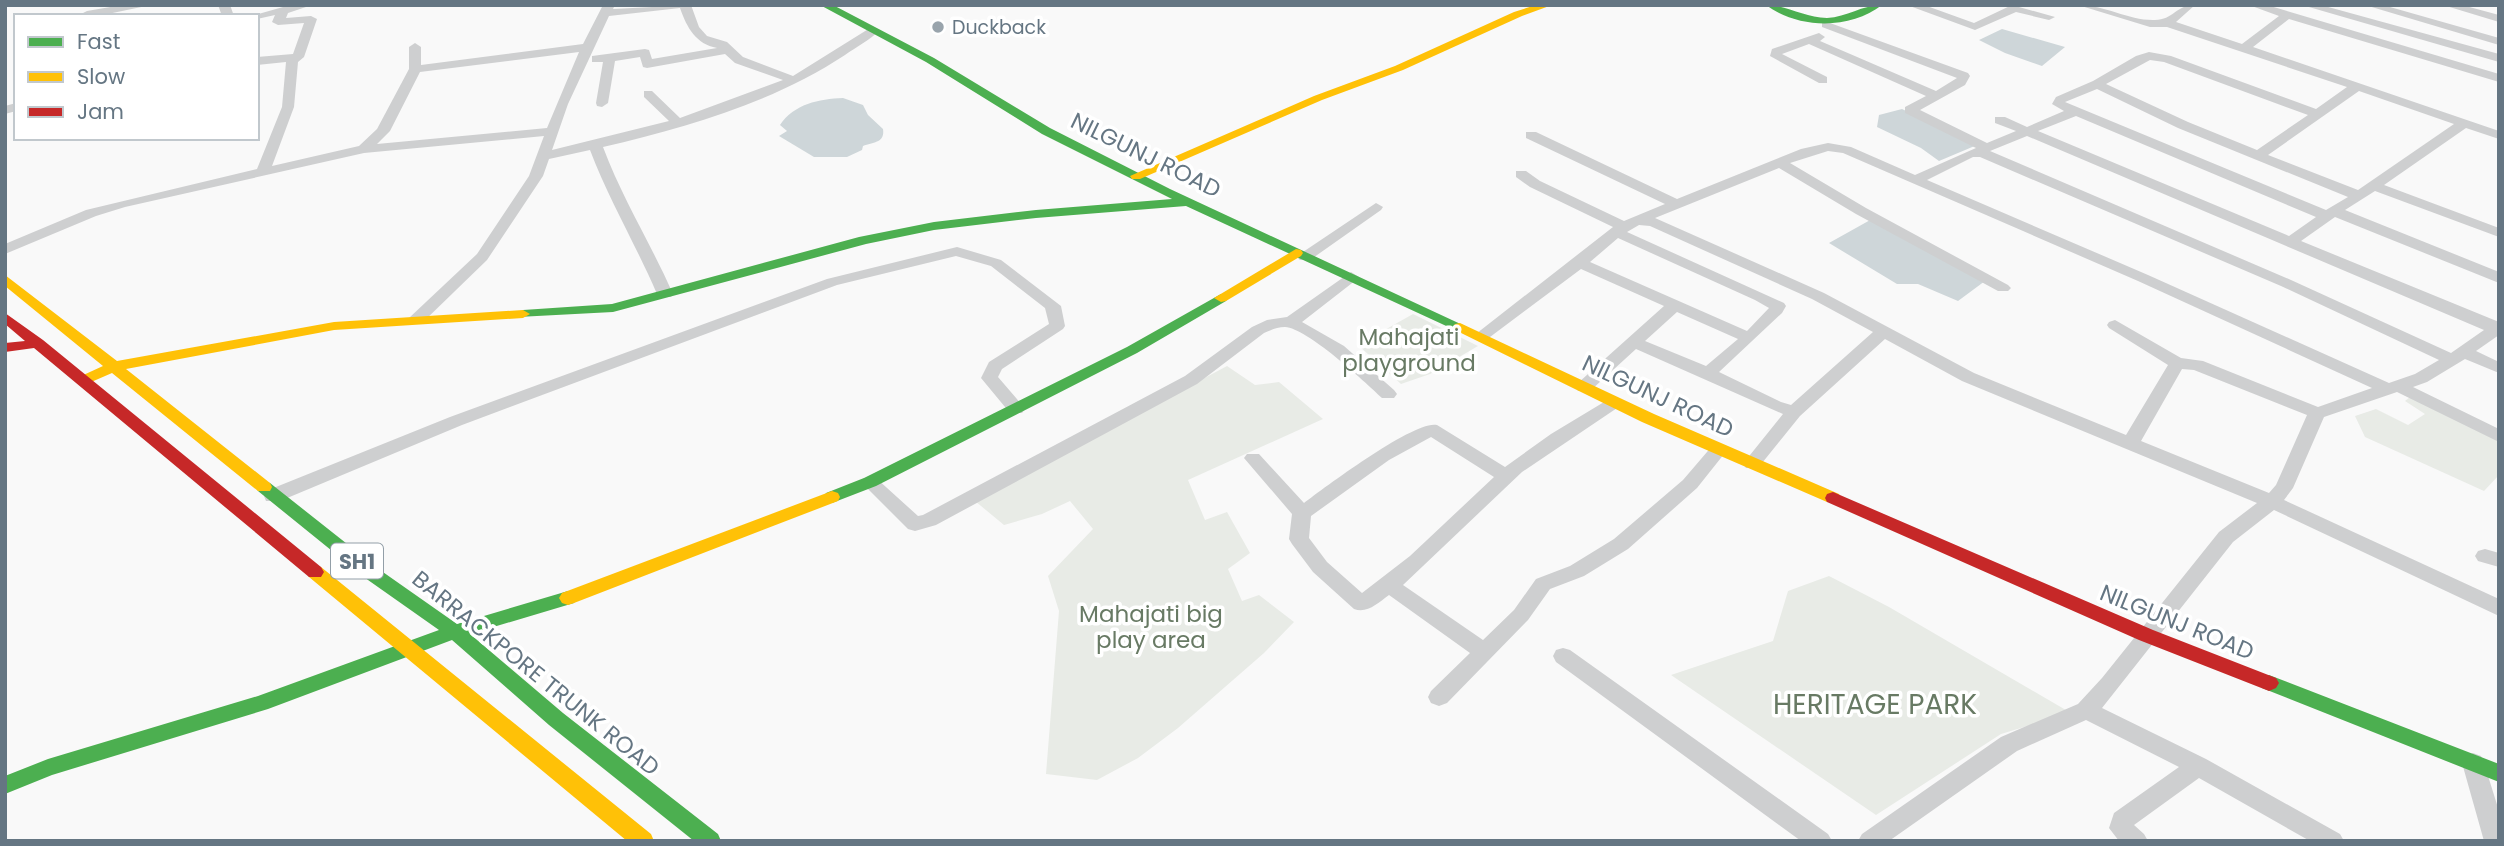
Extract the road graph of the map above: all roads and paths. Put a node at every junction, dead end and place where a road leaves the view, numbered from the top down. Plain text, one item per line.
1 (146, 5) edge
2 (307, 5) edge
3 (679, 5) edge
4 (685, 5) edge
5 (825, 5) edge
6 (1547, 5) edge
7 (1771, 5) edge
8 (1912, 5) edge
9 (2084, 5) edge
10 (2190, 5) edge
11 (2254, 5) edge
12 (2370, 5) edge
13 (2448, 5) edge
14 (1873, 6) edge
15 (2311, 6) edge
16 (2330, 8) edge
17 (607, 9) edge
18 (283, 11) junction
19 (87, 14) edge
20 (259, 16) edge
21 (2049, 17) dead end
22 (2293, 17) junction
23 (2499, 19) edge
24 (2168, 23) junction
25 (1832, 27) junction
26 (874, 30) junction
27 (1810, 40) junction
28 (2499, 41) edge
29 (415, 47) dead end
30 (587, 47) junction
31 (2244, 48) junction
32 (728, 50) junction
33 (298, 57) junction
34 (2499, 58) edge
35 (607, 59) junction
36 (259, 61) edge
37 (580, 62) junction
38 (415, 69) junction
39 (2499, 78) edge
40 (793, 80) junction
41 (1823, 80) dead end
42 (2097, 84) junction
43 (2357, 86) junction
44 (648, 94) dead end
45 (1935, 95) junction
46 (602, 103) dead end
47 (2074, 112) junction
48 (2318, 114) junction
49 (2000, 120) dead end
50 (678, 122) junction
51 (2464, 123) junction
52 (553, 131) junction
53 (2028, 133) junction
54 (1531, 135) dead end
55 (2499, 135) edge
56 (595, 144) junction
57 (364, 149) junction
58 (1982, 150) junction
59 (2260, 154) junction
60 (544, 156) junction
61 (1780, 163) junction
62 (262, 173) junction
63 (1521, 174) dead end
64 (1136, 176) junction
65 (1917, 179) junction
66 (2372, 186) junction
67 (2359, 195) junction
68 (1189, 202) junction
69 (1679, 205) junction
70 (1376, 207) dead end
71 (2330, 214) junction
72 (1626, 226) junction
73 (2499, 233) edge
74 (2290, 242) junction
75 (5, 250) edge
76 (1301, 255) junction
77 (1579, 263) junction
78 (1351, 277) junction
79 (2499, 278) edge
80 (5, 279) edge
81 (2003, 288) dead end
82 (665, 294) junction
83 (1674, 306) junction
84 (5, 317) edge
85 (415, 321) junction
86 (1291, 323) junction
87 (2115, 325) dead end
88 (2497, 328) edge
89 (1883, 332) junction
90 (1480, 337) junction
91 (1749, 338) junction
92 (1634, 342) junction
93 (38, 344) junction
94 (5, 348) edge
95 (2458, 356) junction
96 (2176, 363) junction
97 (114, 366) junction
98 (2499, 368) edge
99 (1708, 373) junction
100 (84, 380) junction
101 (1584, 387) junction
102 (2393, 387) junction
103 (1388, 394) dead end
104 (1614, 402) junction
105 (1016, 409) junction
106 (1794, 412) junction
107 (2317, 413) junction
108 (2499, 436) edge
109 (2130, 444) junction
110 (1719, 449) junction
111 (1253, 458) dead end
112 (1752, 464) junction
113 (1505, 476) junction
114 (870, 482) junction
115 (273, 496) junction
116 (2272, 502) junction
117 (1303, 513) junction
118 (1390, 586) junction
119 (2499, 608) edge
120 (455, 632) junction
121 (2146, 635) junction
122 (410, 649) junction
123 (1485, 652) junction
124 (1563, 656) dead end
125 (1439, 697) dead end
126 (2086, 710) junction
127 (2473, 763) junction
128 (2198, 766) junction
129 (2499, 773) edge
130 (5, 785) edge
131 (643, 841) edge
132 (710, 841) edge
133 (1820, 841) edge
134 (1870, 841) edge
135 (2136, 841) edge
136 (2332, 841) edge
137 (2496, 841) edge

1 - 19 street
2 - 18 street
3 - 17 street
4 - 32 street
5 - 26 street, NILGUNJ ROAD
6 - 64 street
7 - 25 street
8 - 21 street
9 - 24 street
10 - 24 street
11 - 22 street
12 - 28 street
13 - 23 street
14 - 25 street
15 - 16 street
15 - 22 street
16 - 34 street
17 - 30 street
18 - 20 street
18 - 33 street
22 - 31 street
22 - 39 street
24 - 31 street
25 - 27 street
25 - 45 street
26 - 40 street
26 - 64 street, NILGUNJ ROAD
27 - 41 street
27 - 45 street
29 - 38 street
30 - 37 street
30 - 38 street
31 - 43 street
32 - 35 street
32 - 40 street
33 - 36 street
33 - 62 street
35 - 37 street
35 - 46 street
37 - 52 street
38 - 57 street
40 - 50 street
42 - 47 street
42 - 48 street
42 - 59 street
43 - 48 street
43 - 51 street
44 - 50 street
45 - 58 street
47 - 53 street
47 - 71 street
48 - 59 street
49 - 53 street
50 - 56 street
51 - 55 street
51 - 66 street
52 - 57 street
52 - 60 street
53 - 58 street
53 - 74 street
54 - 69 street
56 - 60 street
56 - 82 street
57 - 62 street
58 - 65 street
58 - 95 street
59 - 67 street
60 - 85 street
61 - 65 street
61 - 69 street
61 - 81 street
62 - 75 street
63 - 72 street
64 - 68 street, NILGUNJ ROAD
65 - 102 street
66 - 67 street
66 - 73 street
67 - 71 street
68 - 76 street, NILGUNJ ROAD
68 - 82 street
69 - 72 street
70 - 76 street
71 - 74 street
71 - 79 street
72 - 77 street
72 - 89 street
72 - 91 street
74 - 88 street
76 - 78 street, NILGUNJ ROAD
76 - 105 street
77 - 83 street
77 - 90 street
78 - 86 street
78 - 90 street, NILGUNJ ROAD
80 - 97 street, BARRACKPORE TRUNK ROAD / SH1
82 - 85 street
83 - 91 street
83 - 92 street
84 - 93 street, SH1
85 - 97 street
86 - 103 street
86 - 114 street
87 - 96 street
88 - 95 street
89 - 106 street
89 - 109 street
90 - 101 street, NILGUNJ ROAD
91 - 99 street
92 - 99 street
92 - 101 street
93 - 94 street
93 - 100 street, SH1
95 - 98 street
95 - 102 street
96 - 107 street
96 - 109 street
97 - 100 street
97 - 115 street, BARRACKPORE TRUNK ROAD / SH1
99 - 106 street
100 - 122 street, SH1
101 - 104 street, NILGUNJ ROAD
102 - 107 street
102 - 108 street
104 - 110 street, NILGUNJ ROAD
104 - 113 street
105 - 114 street
105 - 115 street
106 - 112 street
107 - 116 street
109 - 116 street
110 - 112 street, NILGUNJ ROAD
110 - 123 street
111 - 117 street
112 - 121 street, NILGUNJ ROAD
113 - 117 street
113 - 118 street
114 - 120 street
115 - 120 street, BARRACKPORE TRUNK ROAD / SH1
116 - 119 street
116 - 121 street
117 - 118 street
118 - 123 street
120 - 122 street
120 - 132 street, BARRACKPORE TRUNK ROAD / SH1
121 - 126 street
121 - 127 street, NILGUNJ ROAD
122 - 130 street
122 - 131 street, SH1
123 - 125 street
124 - 133 street
126 - 128 street
126 - 134 street
127 - 129 street, NILGUNJ ROAD
127 - 137 street
128 - 135 street
128 - 136 street

